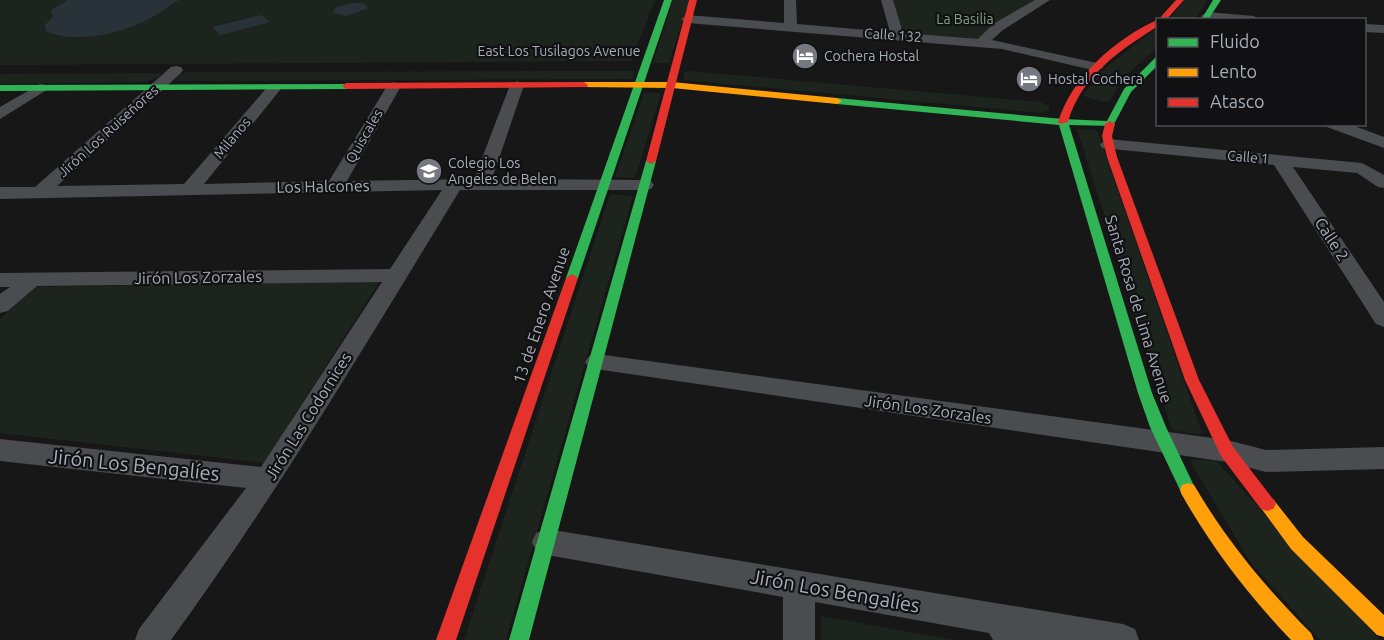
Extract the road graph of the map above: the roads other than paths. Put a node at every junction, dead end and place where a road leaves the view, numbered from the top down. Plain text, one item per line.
1 (668, 0) edge
2 (693, 0) edge
3 (790, 0) edge
4 (887, 0) edge
5 (1044, 0) edge
6 (1180, 0) edge
7 (1217, 0) edge
8 (1162, 18) edge
9 (1205, 18) edge
10 (687, 19) junction
11 (1156, 23) edge
12 (792, 27) junction
13 (1366, 28) edge
14 (1384, 29) edge
15 (897, 35) junction
16 (982, 42) junction
17 (1156, 62) edge
18 (655, 67) junction
19 (1097, 67) junction
20 (694, 69) dead end
21 (155, 70) dead end
22 (182, 70) joint
23 (637, 85) junction
24 (672, 85) junction
25 (394, 86) junction
26 (517, 86) junction
27 (157, 87) junction
28 (275, 87) junction
29 (0, 88) edge
30 (40, 88) junction
31 (1064, 101) junction
32 (1117, 110) junction
33 (0, 114) edge
34 (1063, 122) junction
35 (1110, 124) junction
36 (1338, 126) edge
37 (1384, 143) edge
38 (1108, 144) junction
39 (1280, 160) junction
40 (1384, 183) edge
41 (454, 184) junction
42 (481, 184) junction
43 (604, 184) junction
44 (645, 185) junction
45 (335, 186) junction
46 (190, 189) junction
47 (40, 192) junction
48 (0, 193) edge
49 (397, 275) junction
50 (32, 279) junction
51 (0, 280) edge
52 (0, 306) edge
53 (1384, 319) edge
54 (597, 362) junction
55 (1166, 443) junction
56 (0, 450) edge
57 (1227, 451) junction
58 (1384, 458) edge
59 (268, 479) junction
60 (547, 542) junction
61 (799, 585) junction
62 (1384, 628) edge
63 (1005, 629) edge
64 (151, 640) edge
65 (446, 640) edge
66 (519, 640) edge
67 (799, 640) edge
68 (1123, 640) edge
69 (1304, 640) edge

1 - 18 main road, 13 de Enero Avenue
2 - 10 main road, 13 de Enero Avenue
3 - 12 street
4 - 15 street
5 - 16 street
6 - 8 main road
7 - 9 main road
10 - 12 street, Calle 132
10 - 18 main road, 13 de Enero Avenue
11 - 19 main road
12 - 15 street, Calle 132
13 - 14 street
15 - 16 street, Calle 132
16 - 19 street, Calle 132
17 - 32 main road, Santa Rosa de Lima Avenue
18 - 20 main road
18 - 23 main road, 13 de Enero Avenue
18 - 24 main road, 13 de Enero Avenue
19 - 31 main road
21 - 22 main road
22 - 27 street, Jirón Los Ruiseñores
23 - 24 main road
23 - 26 main road
23 - 43 main road, 13 de Enero Avenue
24 - 34 main road
24 - 44 main road, 13 de Enero Avenue
25 - 26 main road
25 - 28 main road
25 - 45 street, Quiscales
26 - 42 street
27 - 28 main road
27 - 30 main road
27 - 47 street, Jirón Los Ruiseñores
28 - 46 street, Milanos
29 - 30 main road
30 - 33 street
31 - 32 main road
31 - 34 main road
32 - 35 main road, Santa Rosa de Lima Avenue
34 - 35 main road
34 - 55 main road, Santa Rosa de Lima Avenue
35 - 38 main road, Santa Rosa de Lima Avenue
36 - 37 street
38 - 39 street, Calle 1
38 - 57 main road, Santa Rosa de Lima Avenue
39 - 40 street, Calle 1
39 - 53 street, Calle 2
41 - 42 street, Los Halcones
41 - 45 street, Los Halcones
41 - 49 street, Jirón Las Codornices
42 - 43 street, Los Halcones
43 - 44 street, Los Halcones
43 - 65 main road, 13 de Enero Avenue
44 - 54 main road, 13 de Enero Avenue
45 - 46 street, Los Halcones
46 - 47 street, Los Halcones
47 - 48 street, Los Halcones
49 - 50 street, Jirón Los Zorzales
49 - 59 street, Jirón Las Codornices
50 - 51 street, Jirón Los Zorzales
50 - 52 street
54 - 55 street, Jirón Los Zorzales
54 - 60 main road, 13 de Enero Avenue
55 - 57 street, Jirón Los Zorzales
55 - 69 main road, Santa Rosa de Lima Avenue
56 - 59 street, Jirón Los Bengalíes
57 - 58 street, Jirón Los Zorzales
57 - 62 main road, Santa Rosa de Lima Avenue
59 - 64 street, Jirón Las Codornices
60 - 61 street, Jirón Los Bengalíes
60 - 66 main road, 13 de Enero Avenue
61 - 63 street, Jirón Los Bengalíes
61 - 67 street
63 - 68 street, Jirón Los Bengalíes

